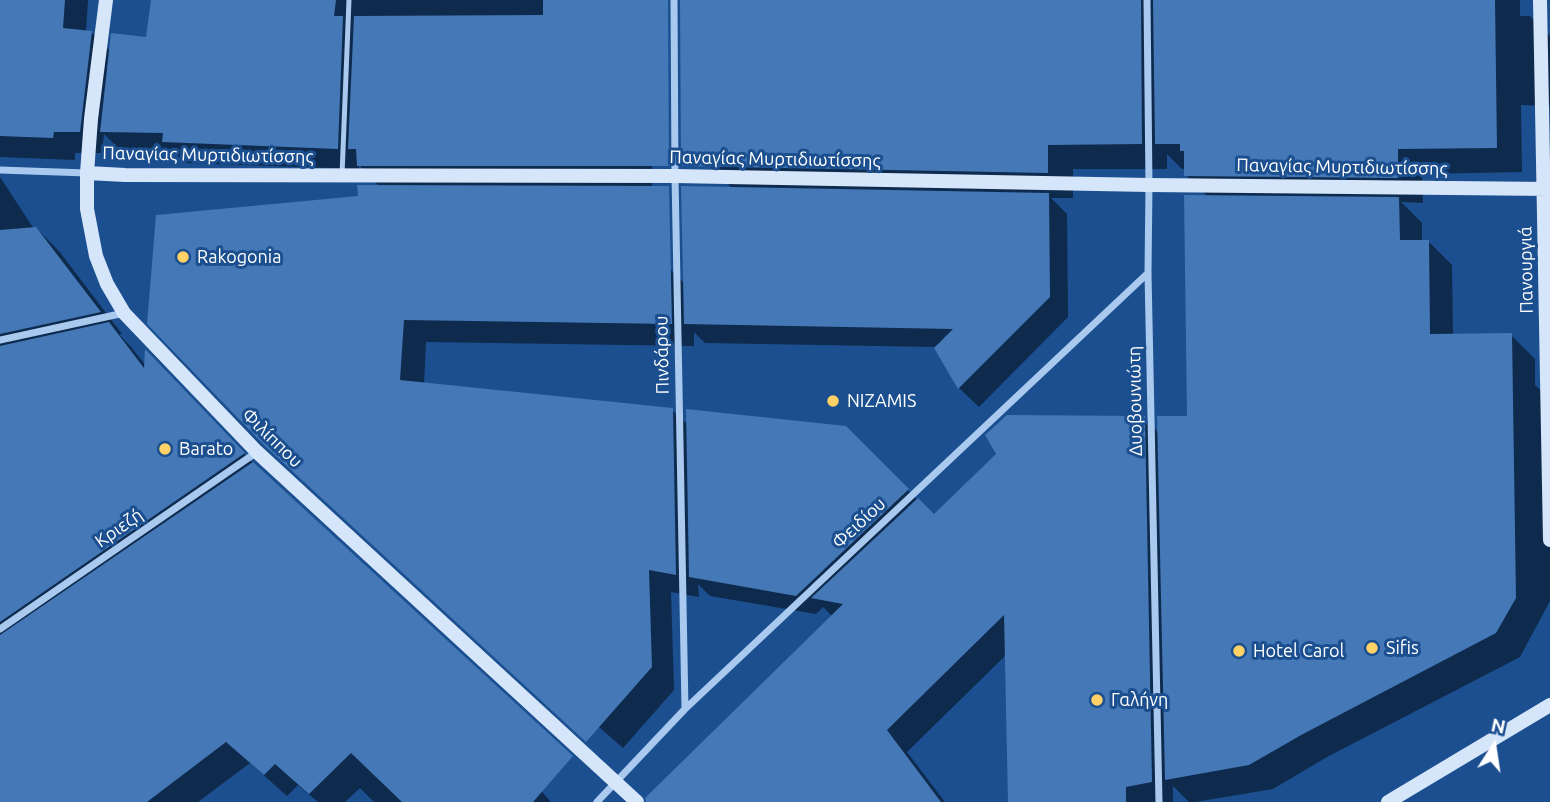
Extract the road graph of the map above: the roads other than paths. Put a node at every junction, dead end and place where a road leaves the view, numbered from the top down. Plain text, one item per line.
1 (106, 0) edge
2 (349, 0) edge
3 (674, 0) edge
4 (1147, 0) edge
5 (1540, 0) edge
6 (0, 170) edge
7 (87, 173) junction
8 (342, 175) junction
9 (675, 176) junction
10 (1149, 185) junction
11 (1547, 189) edge
12 (1148, 273) junction
13 (124, 313) junction
14 (0, 340) edge
15 (257, 452) junction
16 (1550, 540) edge
17 (0, 629) edge
18 (1550, 705) edge
19 (685, 709) junction
20 (616, 782) junction
21 (597, 802) edge
22 (637, 802) edge
23 (1159, 802) edge
24 (1388, 802) edge

1 - 7 street, Φιλίππου
2 - 8 lane
3 - 9 street, Πινδάρου
4 - 10 street, Δυοβουνιώτη
5 - 11 street, Πανουργιά
6 - 7 street, Παναγίας Μυρτιδιωτίσσης
7 - 8 street, Παναγίας Μυρτιδιωτίσσης
7 - 13 street, Φιλίππου
8 - 9 street, Παναγίας Μυρτιδιωτίσσης
9 - 10 street, Παναγίας Μυρτιδιωτίσσης
9 - 19 street, Πινδάρου
10 - 11 street, Παναγίας Μυρτιδιωτίσσης
10 - 12 street, Δυοβουνιώτη
11 - 16 street, Πανουργιά
12 - 19 street, Φειδίου
12 - 23 street, Δυοβουνιώτη
13 - 14 street
13 - 15 street, Φιλίππου
15 - 17 street, Κριεζή
15 - 20 street, Φιλίππου
18 - 24 street
19 - 20 street, Φειδίου
20 - 21 street, Φειδίου
20 - 22 street, Φιλίππου

